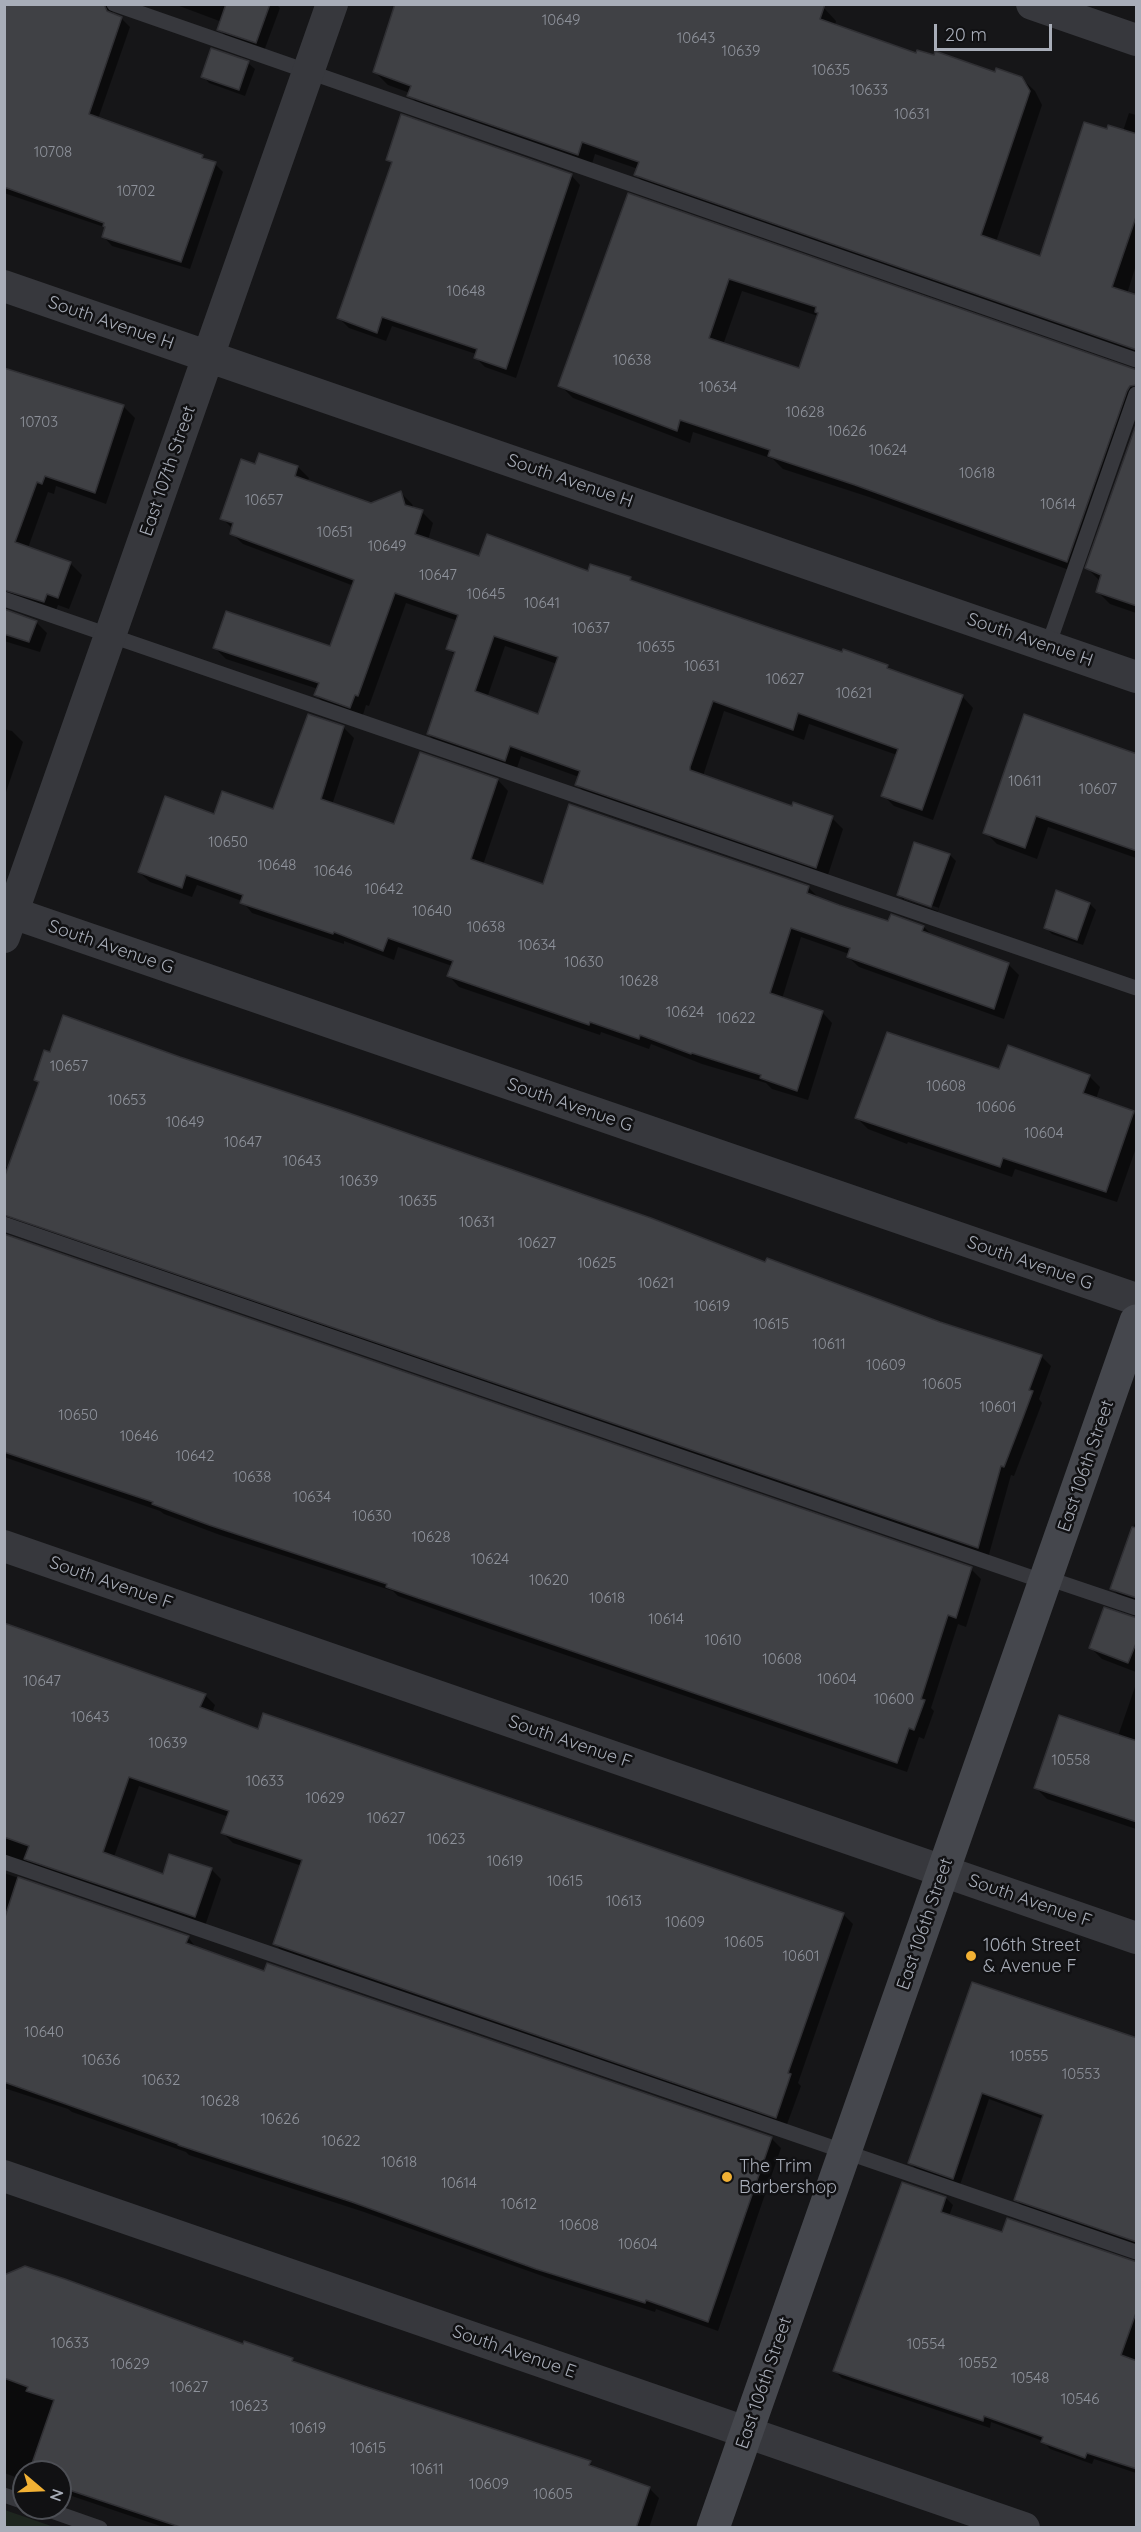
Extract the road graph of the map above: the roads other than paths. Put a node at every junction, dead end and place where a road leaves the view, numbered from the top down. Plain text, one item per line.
1 (114, 4) edge
2 (332, 4) edge
3 (1032, 4) edge
4 (1137, 40) edge
5 (309, 72) junction
6 (4, 286) edge
7 (208, 357) junction
8 (1137, 360) edge
9 (1137, 394) edge
10 (4, 599) edge
11 (110, 636) junction
12 (1048, 646) junction
13 (1137, 677) edge
14 (7, 920) edge
15 (1137, 988) edge
16 (4, 1224) edge
17 (1137, 1299) edge
18 (1137, 1321) edge
19 (4, 1546) edge
20 (1046, 1580) junction
21 (1137, 1608) edge
22 (4, 1862) edge
23 (944, 1871) junction
24 (1137, 1938) edge
25 (845, 2152) junction
26 (4, 2176) edge
27 (1137, 2252) edge
28 (747, 2432) junction
29 (72, 2518) edge
30 (100, 2528) edge
31 (713, 2528) edge
32 (1024, 2528) edge

1 - 5 lane
2 - 5 street, East 107th Street
3 - 4 street
5 - 7 street, East 107th Street
5 - 8 lane
6 - 7 street, South Avenue H
7 - 11 street, East 107th Street
7 - 12 street, South Avenue H
9 - 12 lane
10 - 11 lane
11 - 14 street, East 107th Street
11 - 15 lane
12 - 13 street, South Avenue H
14 - 17 street, South Avenue G
16 - 20 lane
18 - 20 main road, East 106th Street
19 - 23 street, South Avenue F
20 - 21 lane
20 - 23 main road, East 106th Street
22 - 25 lane
23 - 24 street, South Avenue F
23 - 25 main road, East 106th Street
25 - 27 lane
25 - 28 main road, East 106th Street
26 - 28 street, South Avenue E
28 - 31 main road, East 106th Street
28 - 32 street, South Avenue E
29 - 30 lane

